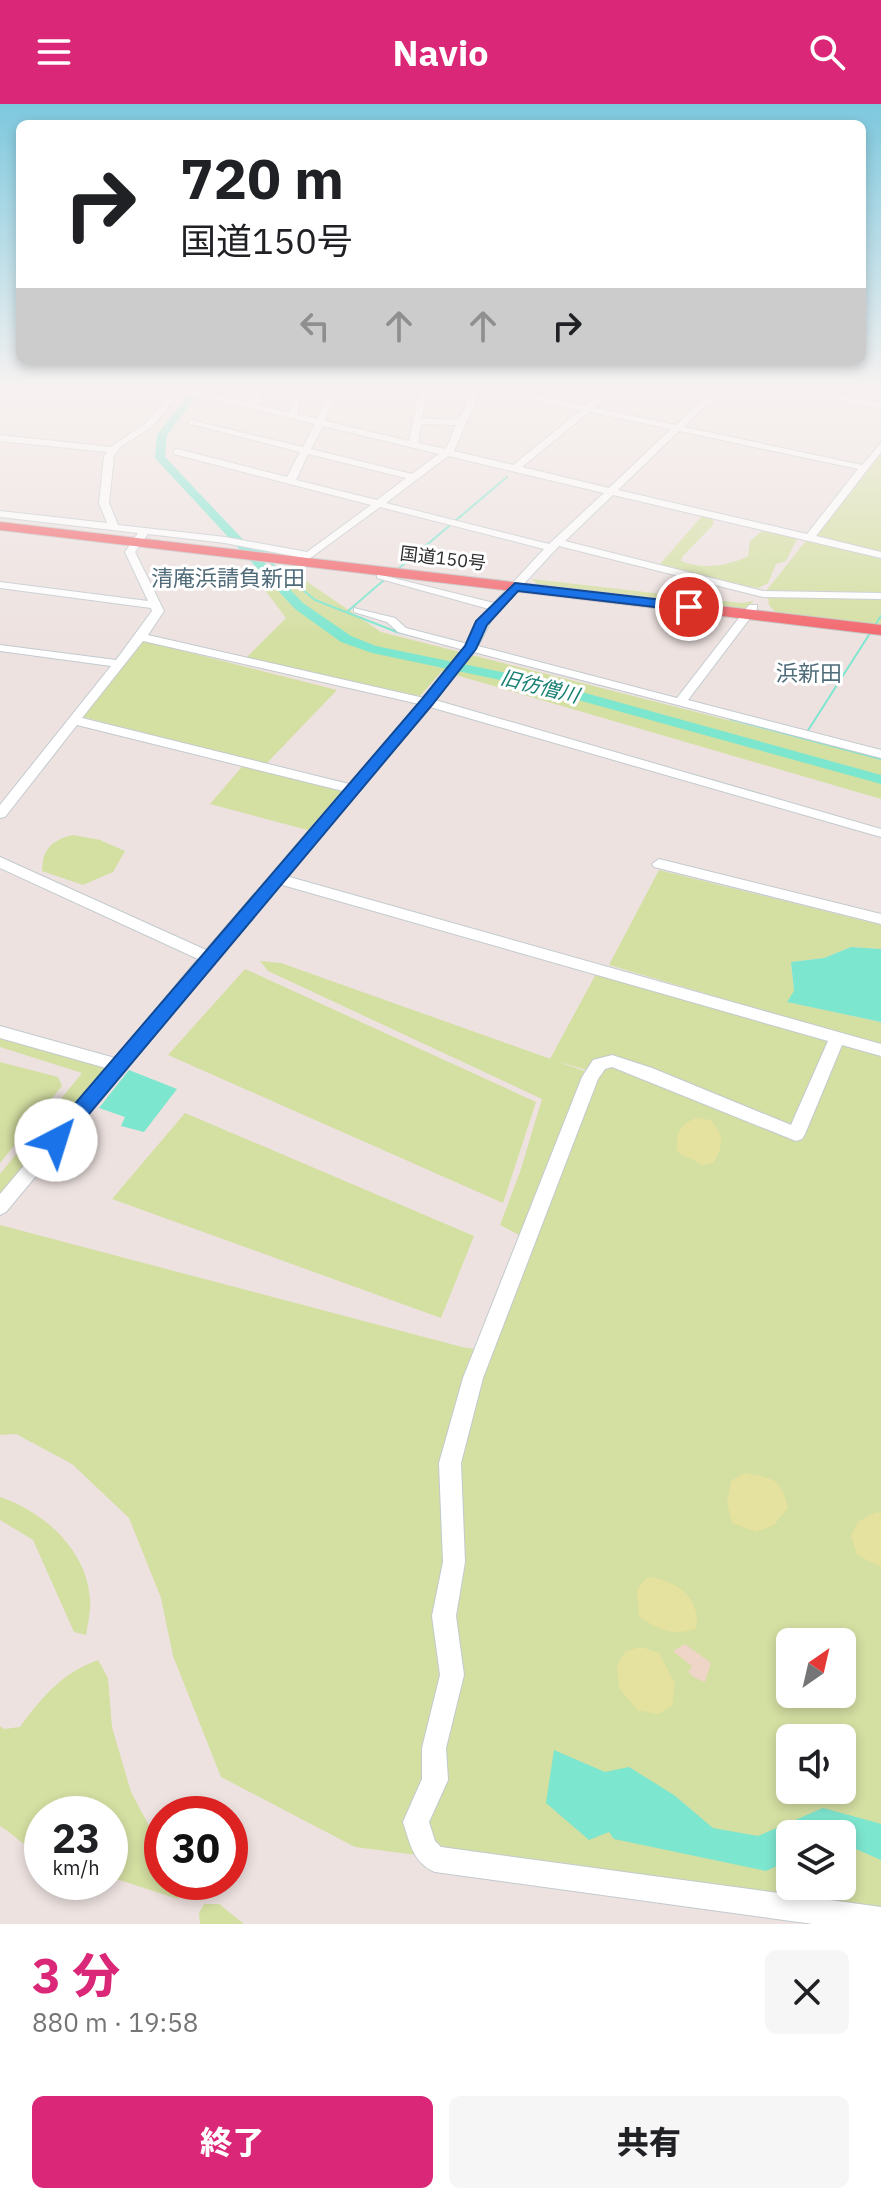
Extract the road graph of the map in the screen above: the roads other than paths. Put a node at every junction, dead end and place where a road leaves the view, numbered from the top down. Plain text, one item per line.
1 (107, 471) edge
2 (251, 471) edge
3 (295, 471) edge
4 (388, 471) edge
5 (421, 471) edge
6 (522, 471) edge
7 (632, 471) edge
8 (862, 471) edge
9 (413, 477) junction
10 (290, 481) junction
11 (610, 492) junction
12 (378, 503) junction
13 (0, 514) edge
14 (90, 525) junction
15 (0, 526) edge
16 (114, 527) junction
17 (22, 528) junction
18 (141, 536) junction
19 (809, 538) junction
20 (554, 545) junction
21 (235, 546) junction
22 (881, 555) edge
23 (381, 576) dead end
24 (0, 585) edge
25 (515, 587) junction
26 (881, 596) edge
27 (156, 605) junction
28 (358, 610) dead end
29 (750, 611) junction
30 (492, 612) junction
31 (881, 630) edge
32 (139, 637) junction
33 (0, 648) edge
34 (468, 651) junction
35 (119, 664) junction
36 (681, 701) junction
37 (427, 702) junction
38 (74, 720) junction
39 (881, 754) edge
40 (352, 789) junction
41 (2, 807) edge
42 (881, 833) edge
43 (0, 862) edge
44 (659, 864) dead end
45 (276, 878) junction
46 (881, 919) edge
47 (207, 957) junction
48 (0, 1032) edge
49 (837, 1038) junction
50 (881, 1050) edge
51 (118, 1065) junction
52 (0, 1207) edge
53 (881, 1920) edge

1 - 16 street
2 - 10 street
3 - 10 street
4 - 9 street
5 - 9 street
6 - 11 street
7 - 11 street
8 - 19 street
9 - 12 street
10 - 12 street
11 - 19 street
11 - 20 street
12 - 20 street
12 - 21 street
13 - 14 street
14 - 16 street
14 - 17 street
15 - 17 highway, 国道150号
16 - 18 street
17 - 18 highway, 国道150号
18 - 21 highway, 国道150号
18 - 27 street
19 - 22 street
20 - 25 street
20 - 26 street
21 - 25 highway, 国道150号
23 - 30 street
24 - 27 street
25 - 29 highway, 国道150号
25 - 30 street
27 - 32 street
28 - 34 street
29 - 31 highway, 国道150号
29 - 36 street
30 - 34 street
32 - 35 street
32 - 37 street
33 - 35 street
34 - 36 street
34 - 37 street
35 - 38 street
36 - 39 street
37 - 40 street
37 - 42 street
38 - 40 street
38 - 41 street
40 - 45 street
43 - 47 street
44 - 46 street
45 - 47 street
45 - 49 street
47 - 51 street
48 - 51 street
49 - 50 street
49 - 53 street
51 - 52 street

